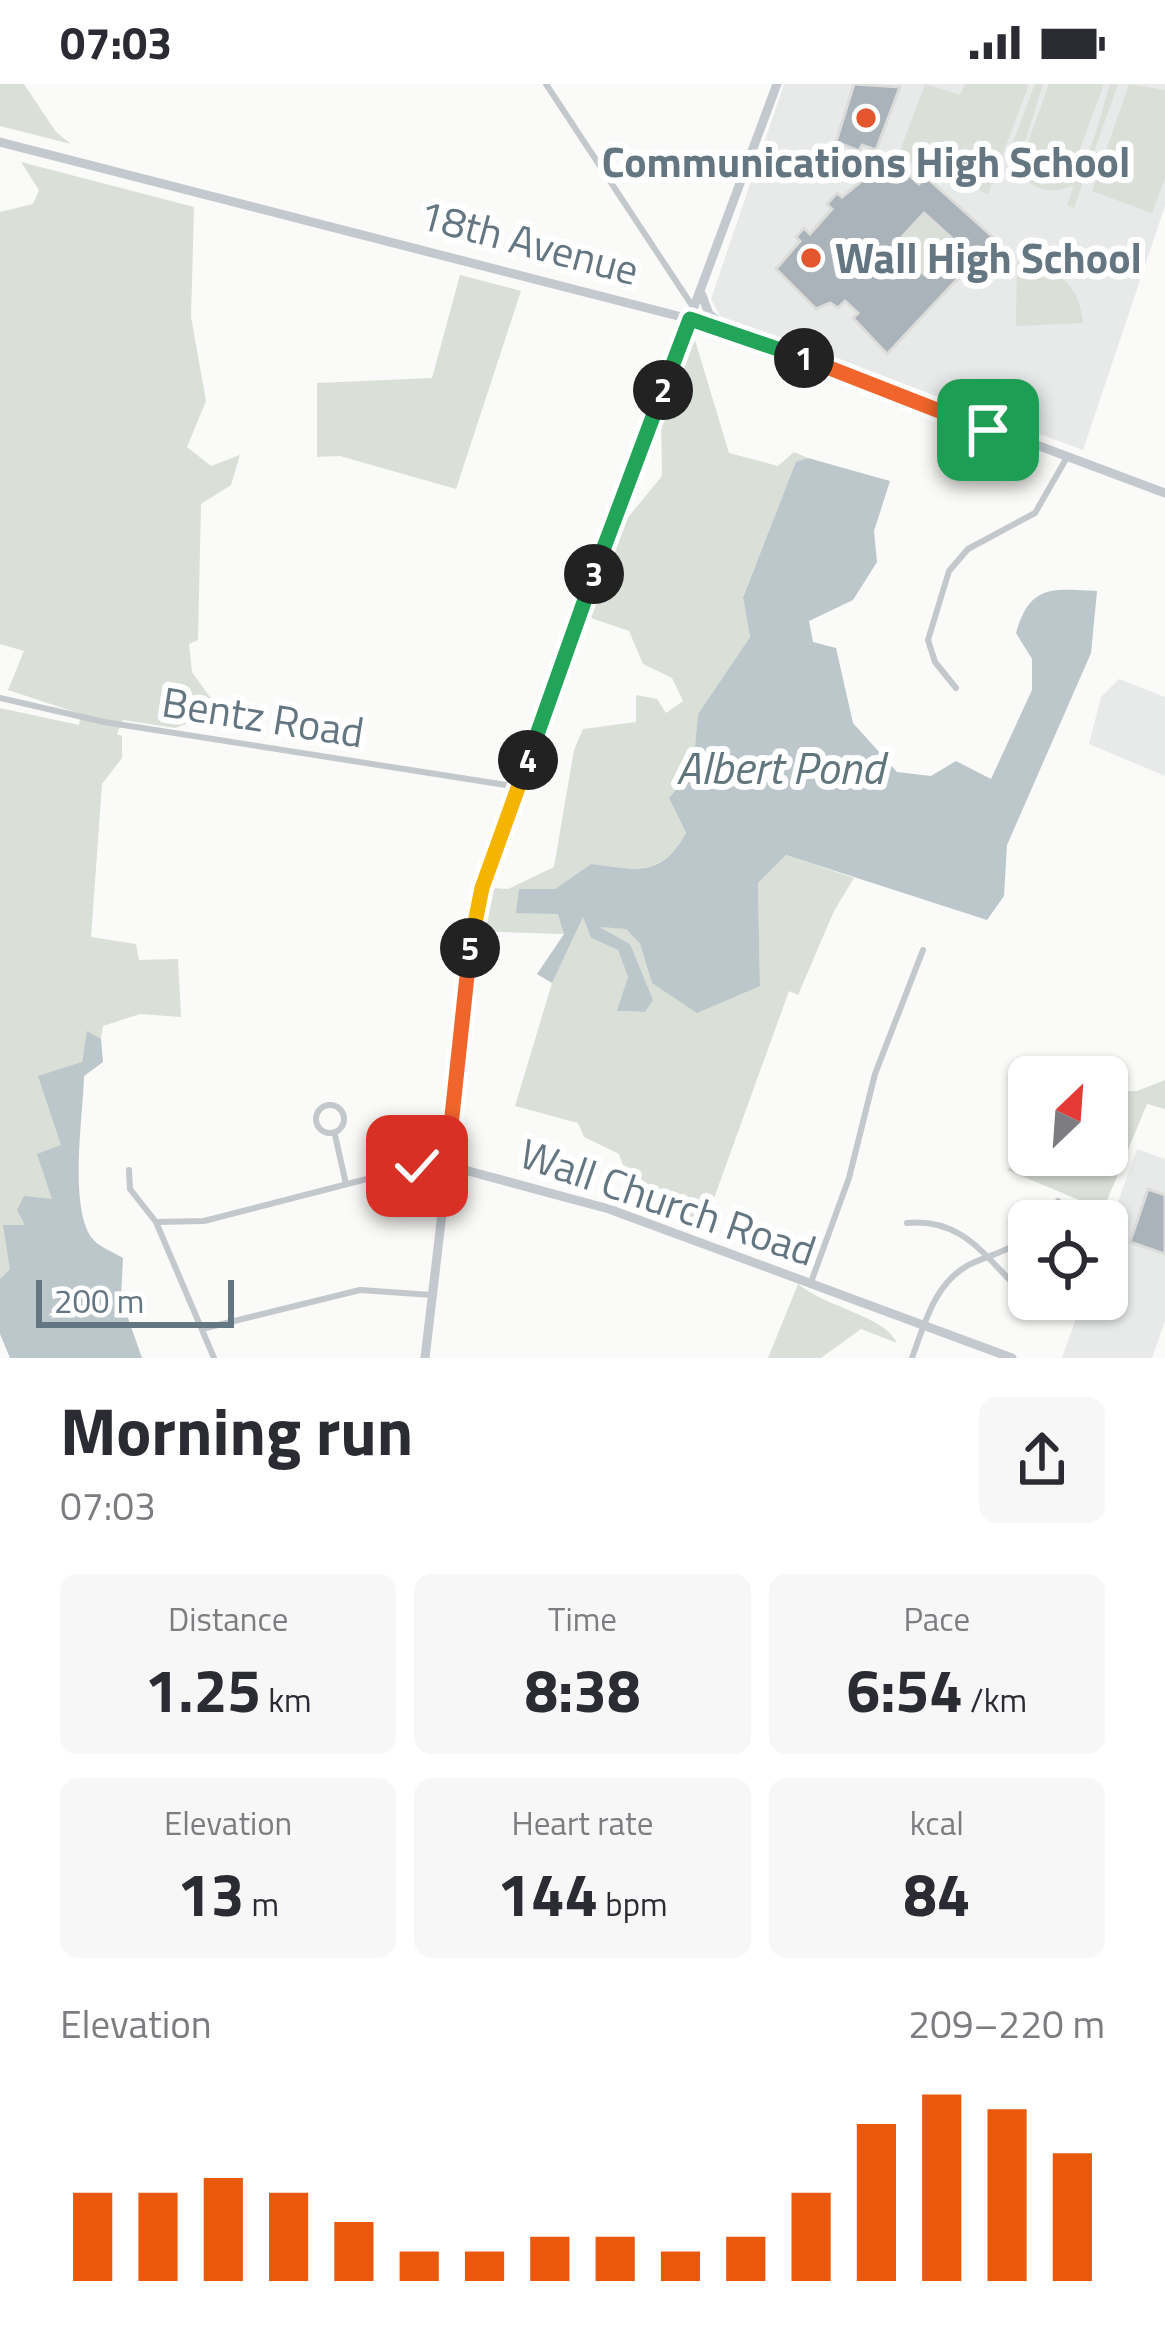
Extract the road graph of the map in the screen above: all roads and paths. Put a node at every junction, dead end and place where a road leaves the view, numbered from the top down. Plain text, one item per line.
1 (546, 84) edge
2 (777, 84) edge
3 (0, 142) edge
4 (702, 292) junction
5 (693, 314) junction
6 (748, 337) junction
7 (1066, 459) junction
8 (1165, 493) edge
9 (956, 688) dead end
10 (0, 698) edge
11 (519, 787) junction
12 (923, 950) dead end
13 (335, 1134) junction
14 (446, 1165) junction
15 (129, 1170) dead end
16 (346, 1184) junction
17 (156, 1222) junction
18 (908, 1223) dead end
19 (1008, 1248) edge
20 (991, 1256) junction
21 (1008, 1274) edge
22 (810, 1285) junction
23 (432, 1295) junction
24 (924, 1325) junction
25 (202, 1330) junction
26 (214, 1358) edge
27 (425, 1358) edge
28 (912, 1358) edge
29 (1012, 1358) edge

1 - 5 street
2 - 4 street
3 - 5 street, 18th Avenue
4 - 5 street
4 - 6 street
5 - 6 street, 18th Avenue
5 - 11 street
6 - 7 street, 18th Avenue
7 - 8 street, 18th Avenue
7 - 9 street
10 - 11 street, Bentz Road
11 - 14 street
12 - 22 street
13 - 13 street
13 - 16 street
14 - 16 street, Wall Church Road
14 - 22 street, Wall Church Road
14 - 23 street
15 - 17 street
16 - 17 street, Wall Church Road
17 - 25 street
18 - 20 street
19 - 20 street
20 - 21 street
20 - 24 street
22 - 24 street, Wall Church Road
23 - 25 street
23 - 27 street
24 - 28 street
24 - 29 street, Wall Church Road
25 - 26 street

